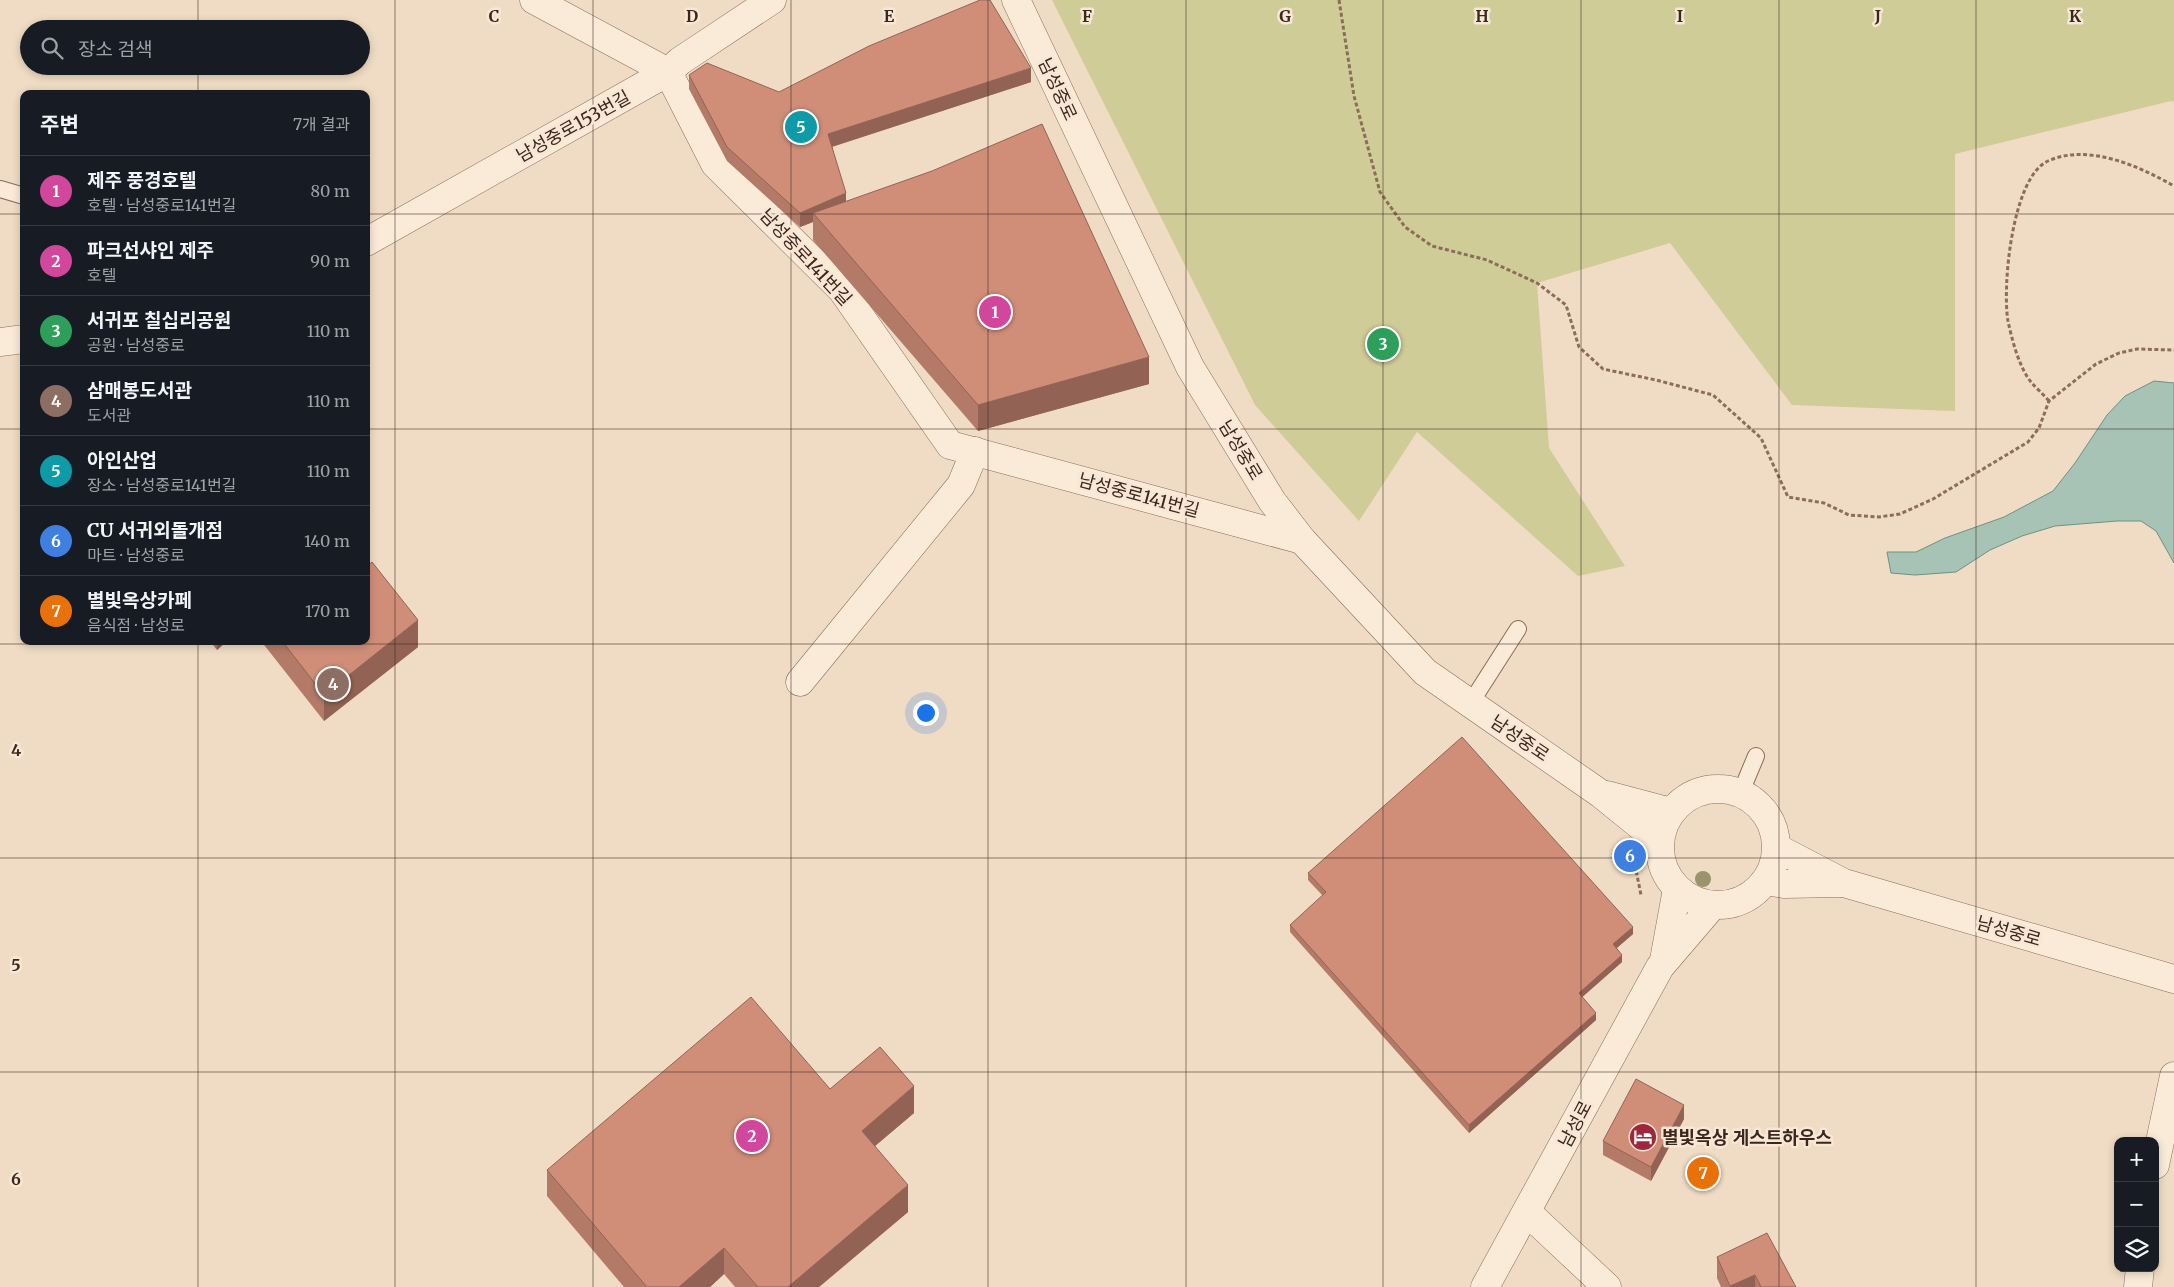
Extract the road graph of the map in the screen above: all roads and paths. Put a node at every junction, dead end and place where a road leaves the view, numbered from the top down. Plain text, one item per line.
1 (534, 0) edge
2 (772, 0) edge
3 (1016, 0) edge
4 (1339, 0) edge
5 (668, 72) junction
6 (2174, 186) edge
7 (0, 189) edge
8 (20, 195) edge
9 (370, 240) edge
10 (20, 340) edge
11 (0, 342) edge
12 (2174, 350) edge
13 (2049, 401) junction
14 (975, 451) junction
15 (1302, 540) junction
16 (1518, 628) dead end
17 (800, 682) dead end
18 (1470, 704) junction
19 (1756, 756) dead end
20 (1741, 792) junction
21 (1601, 794) junction
22 (1670, 812) junction
23 (1659, 841) junction
24 (1777, 848) junction
25 (1635, 864) dead end
26 (1765, 882) junction
27 (1844, 883) junction
28 (1677, 889) junction
29 (1642, 899) dead end
30 (1713, 906) junction
31 (1664, 960) junction
32 (2174, 979) edge
33 (2174, 1076) edge
34 (2159, 1146) edge
35 (1527, 1212) junction
36 (2140, 1272) edge
37 (1485, 1287) edge
38 (1607, 1287) edge
39 (2138, 1287) edge

1 - 5 street
2 - 5 street, 남성중로153번길
3 - 15 street, 남성중로
4 - 13 path
5 - 9 street, 남성중로153번길
5 - 14 street, 남성중로141번길
6 - 13 path
7 - 8 lane
10 - 11 street
12 - 13 path
14 - 15 street, 남성중로141번길
14 - 17 street
15 - 18 street, 남성중로
16 - 18 lane
18 - 21 street, 남성중로
19 - 20 lane
20 - 22 street
20 - 24 street
21 - 22 street, 남성중로
21 - 23 street, 남성중로
22 - 23 street
23 - 28 street
24 - 26 street
24 - 27 street, 남성중로
25 - 29 path
26 - 27 street, 남성중로
26 - 30 street
27 - 32 street, 남성중로
28 - 30 street
28 - 31 street, 남성로
30 - 31 street, 남성로
31 - 35 street, 남성로
33 - 34 street
35 - 37 street, 남성로
35 - 38 street
36 - 39 street

